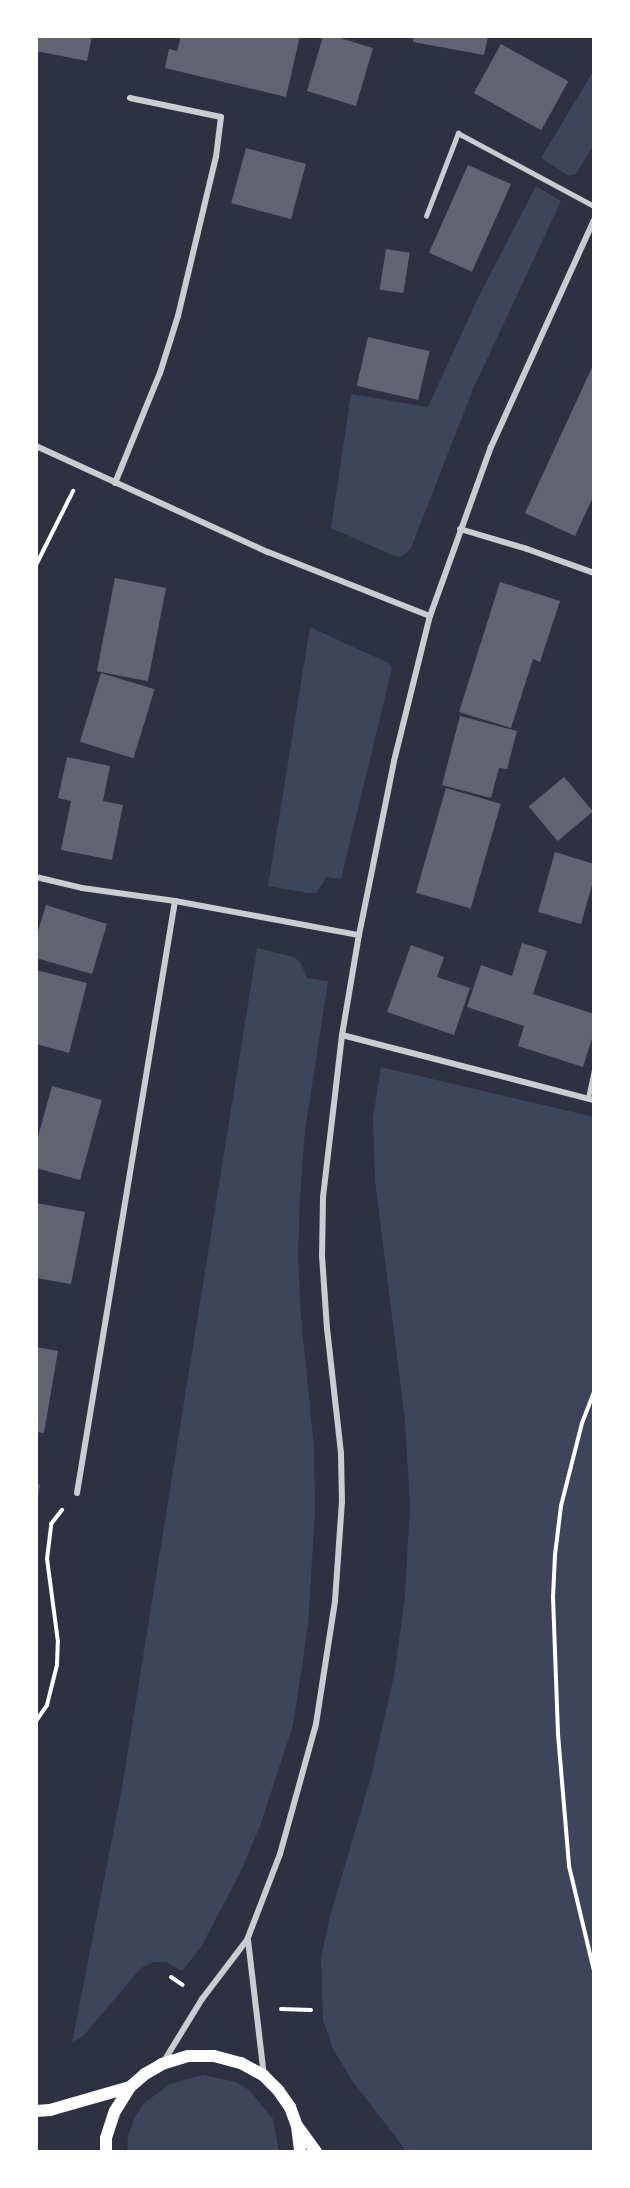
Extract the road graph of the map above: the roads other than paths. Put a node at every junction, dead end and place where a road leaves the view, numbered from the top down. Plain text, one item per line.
1 (130, 98) dead end
2 (594, 206) edge
3 (426, 216) dead end
4 (594, 220) edge
5 (36, 446) edge
6 (115, 483) junction
7 (460, 529) junction
8 (594, 573) edge
9 (430, 616) junction
10 (36, 877) edge
11 (175, 901) junction
12 (359, 935) junction
13 (342, 1035) junction
14 (594, 1070) edge
15 (591, 1099) edge
16 (77, 1493) road end
17 (248, 1940) junction
18 (162, 2064) junction
19 (264, 2076) junction
20 (130, 2087) junction
21 (36, 2111) edge
22 (297, 2126) junction
23 (106, 2152) edge
24 (300, 2152) edge
25 (316, 2152) edge

1 - 6 street
2 - 3 lane
4 - 7 street
5 - 6 street
6 - 9 street
7 - 8 street
7 - 9 street
9 - 12 street
10 - 11 street
11 - 12 street
11 - 16 street
12 - 13 street
13 - 15 street
13 - 17 street
14 - 15 lane
17 - 18 street
17 - 19 street
18 - 19 main road
18 - 20 main road
19 - 22 main road
20 - 21 main road
20 - 23 main road
22 - 24 main road
22 - 25 main road

